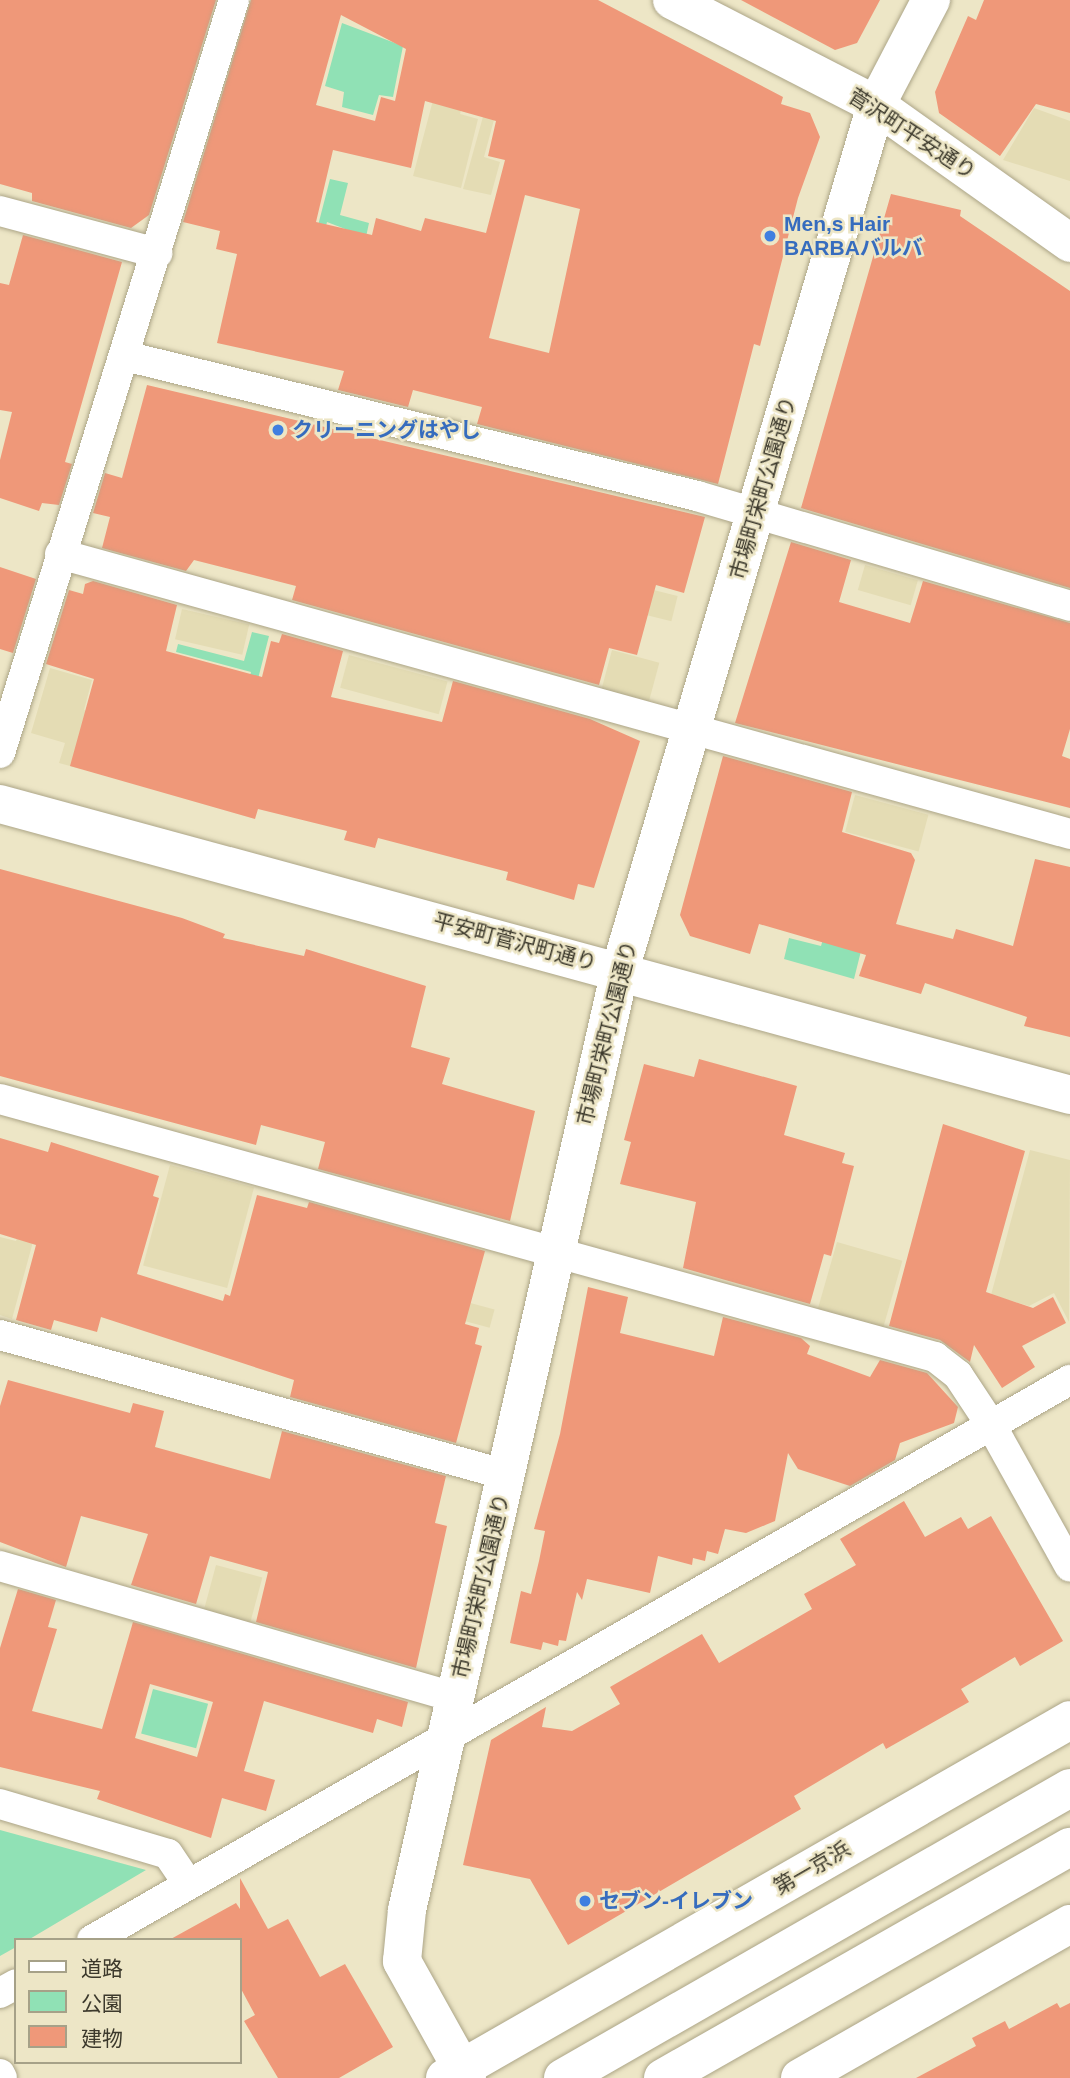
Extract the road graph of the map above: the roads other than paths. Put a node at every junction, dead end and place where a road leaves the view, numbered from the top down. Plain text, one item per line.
1 (234, 0) edge
2 (672, 0) edge
3 (931, 0) edge
4 (876, 105) junction
5 (0, 211) edge
6 (1070, 243) edge
7 (157, 253) junction
8 (125, 356) junction
9 (756, 512) junction
10 (60, 554) junction
11 (1070, 606) edge
12 (691, 729) junction
13 (0, 753) edge
14 (0, 804) edge
15 (1070, 834) edge
16 (620, 970) junction
17 (1070, 1095) edge
18 (0, 1099) edge
19 (556, 1251) junction
20 (0, 1335) edge
21 (1070, 1380) edge
22 (991, 1424) junction
23 (507, 1475) junction
24 (0, 1566) edge
25 (1070, 1567) edge
26 (451, 1715) junction
27 (1070, 1720) edge
28 (1070, 1788) edge
29 (0, 1804) edge
30 (1070, 1847) edge
31 (188, 1884) junction
32 (1070, 1924) edge
33 (95, 1938) edge
34 (458, 2075) edge
35 (563, 2078) edge
36 (663, 2078) edge
37 (800, 2078) edge

1 - 7 street
2 - 4 main road, 菅沢町平安通り
3 - 4 main road, 市場町栄町公園通り
4 - 6 main road, 菅沢町平安通り
4 - 9 main road, 市場町栄町公園通り
5 - 7 street
7 - 8 street
8 - 9 street
8 - 10 street
9 - 11 street
9 - 12 main road, 市場町栄町公園通り
10 - 12 street
10 - 13 street
12 - 15 street
12 - 16 main road, 市場町栄町公園通り
14 - 16 main road, 平安町菅沢町通り
16 - 17 main road, 平安町菅沢町通り
16 - 19 main road, 市場町栄町公園通り
18 - 19 street
19 - 22 street
19 - 23 main road, 市場町栄町公園通り
20 - 23 street
21 - 22 street
22 - 25 street
22 - 26 street
23 - 26 main road, 市場町栄町公園通り
24 - 26 street
26 - 31 street
26 - 34 main road, 市場町栄町公園通り
27 - 34 main road, 第一京浜
28 - 35 main road
29 - 31 street
30 - 36 main road
31 - 33 street
32 - 37 main road

